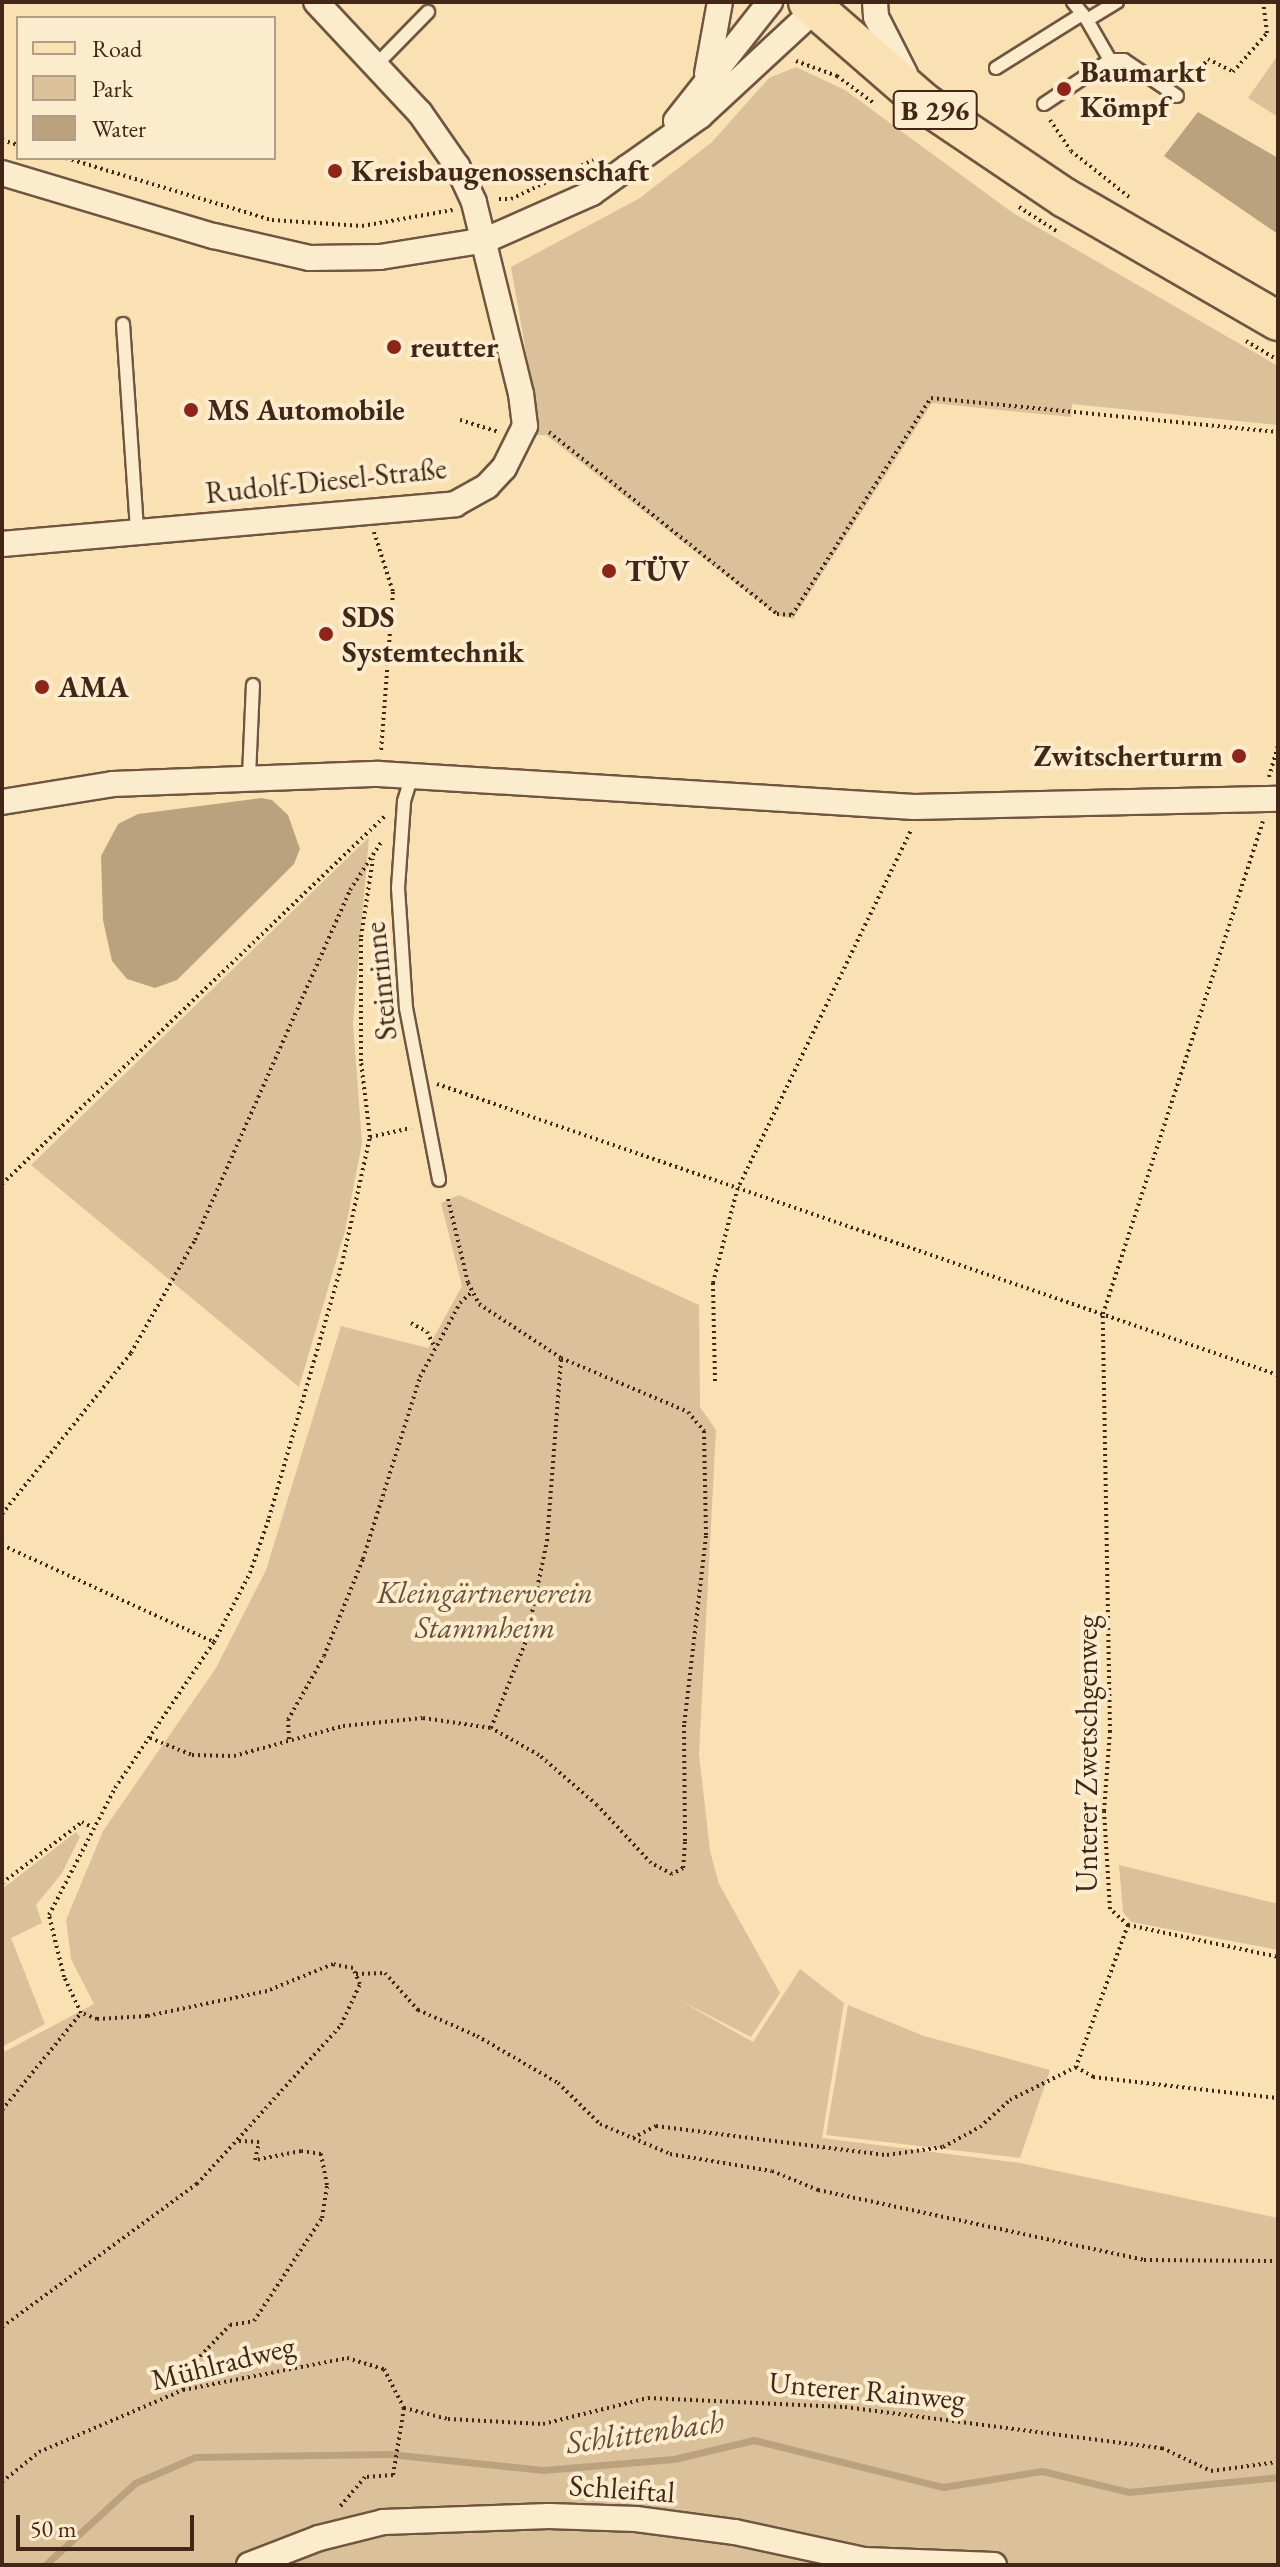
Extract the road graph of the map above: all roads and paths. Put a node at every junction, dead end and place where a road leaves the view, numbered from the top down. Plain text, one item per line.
1 (316, 2) edge
2 (720, 2) edge
3 (770, 2) edge
4 (875, 2) edge
5 (1073, 2) edge
6 (1117, 2) edge
7 (1263, 2) edge
8 (815, 5) edge
9 (428, 12) dead end
10 (1085, 17) junction
11 (1110, 60) junction
12 (377, 64) junction
13 (996, 68) dead end
14 (703, 86) junction
15 (1177, 96) joint
16 (924, 103) junction
17 (1044, 104) joint
18 (660, 142) junction
19 (603, 154) dead end
20 (73, 160) edge
21 (2, 173) edge
22 (474, 202) junction
23 (1136, 203) dead end
24 (486, 240) junction
25 (1278, 321) edge
26 (123, 324) dead end
27 (460, 420) dead end
28 (1278, 432) edge
29 (522, 433) junction
30 (137, 531) junction
31 (374, 537) dead end
32 (2, 544) edge
33 (253, 685) dead end
34 (1278, 745) edge
35 (379, 774) junction
36 (412, 775) junction
37 (249, 776) junction
38 (1274, 799) edge
39 (2, 802) edge
40 (404, 802) junction
41 (914, 807) junction
42 (419, 1078) junction
43 (426, 1125) junction
44 (370, 1137) junction
45 (439, 1180) dead end
46 (2, 1184) edge
47 (737, 1190) junction
48 (448, 1199) dead end
49 (473, 1291) junction
50 (1103, 1314) junction
51 (411, 1323) dead end
52 (434, 1347) junction
53 (561, 1358) junction
54 (1278, 1375) edge
55 (715, 1381) dead end
56 (2, 1514) edge
57 (2, 1545) edge
58 (214, 1642) junction
59 (491, 1728) junction
60 (150, 1737) junction
61 (289, 1739) junction
62 (92, 1827) junction
63 (2, 1883) edge
64 (1128, 1925) junction
65 (1278, 1957) edge
66 (356, 1974) junction
67 (81, 2013) junction
68 (1076, 2067) junction
69 (1278, 2098) edge
70 (2, 2110) edge
71 (633, 2138) junction
72 (239, 2141) junction
73 (1278, 2261) edge
74 (2, 2327) edge
75 (183, 2390) junction
76 (404, 2408) junction
77 (1278, 2462) edge
78 (2, 2482) edge
79 (334, 2534) junction
80 (249, 2565) edge
81 (994, 2565) edge

1 - 12 street
2 - 14 street
3 - 14 street
4 - 16 street
5 - 10 lane
6 - 10 lane
7 - 15 path
8 - 16 main road, B 296
8 - 18 street
9 - 12 lane
10 - 11 lane
10 - 13 lane
11 - 15 lane
11 - 17 lane
12 - 22 street
14 - 18 street
16 - 25 main road, B 296
17 - 23 path
18 - 24 street
19 - 22 path
20 - 22 path
21 - 24 street
22 - 24 street
24 - 29 street
26 - 30 lane
27 - 29 path
28 - 29 path
29 - 30 street, Rudolf-Diesel-Straße
30 - 32 street, Rudolf-Diesel-Straße
31 - 35 path
33 - 37 lane
34 - 38 path, Unterer Zwetschgenweg
35 - 36 street
35 - 37 street
36 - 40 lane, Steinrinne
36 - 41 street
37 - 39 street
38 - 41 street
38 - 50 path, Unterer Zwetschgenweg
40 - 42 lane, Steinrinne
40 - 46 path
41 - 47 path
42 - 43 lane, Steinrinne
42 - 47 path
43 - 44 path
43 - 45 lane, Steinrinne
44 - 56 path
44 - 58 path
47 - 50 path
47 - 55 path
48 - 49 path
49 - 52 path
49 - 53 path
50 - 54 path
50 - 64 path, Unterer Zwetschgenweg
51 - 52 path
52 - 61 path
53 - 59 path
53 - 59 path
57 - 58 path
58 - 60 path
59 - 61 path
60 - 61 path
60 - 62 path
62 - 63 path
62 - 67 path
64 - 65 path
64 - 68 path, Unterer Zwetschgenweg
66 - 67 path
66 - 71 path
66 - 72 path
67 - 70 path
68 - 69 path
68 - 71 path
71 - 73 path
72 - 74 path
72 - 75 path
75 - 76 path, Mühlradweg
75 - 78 path, Mühlradweg
76 - 77 path, Unterer Rainweg
76 - 79 path
79 - 80 street, Schleiftal
79 - 81 street, Schleiftal

